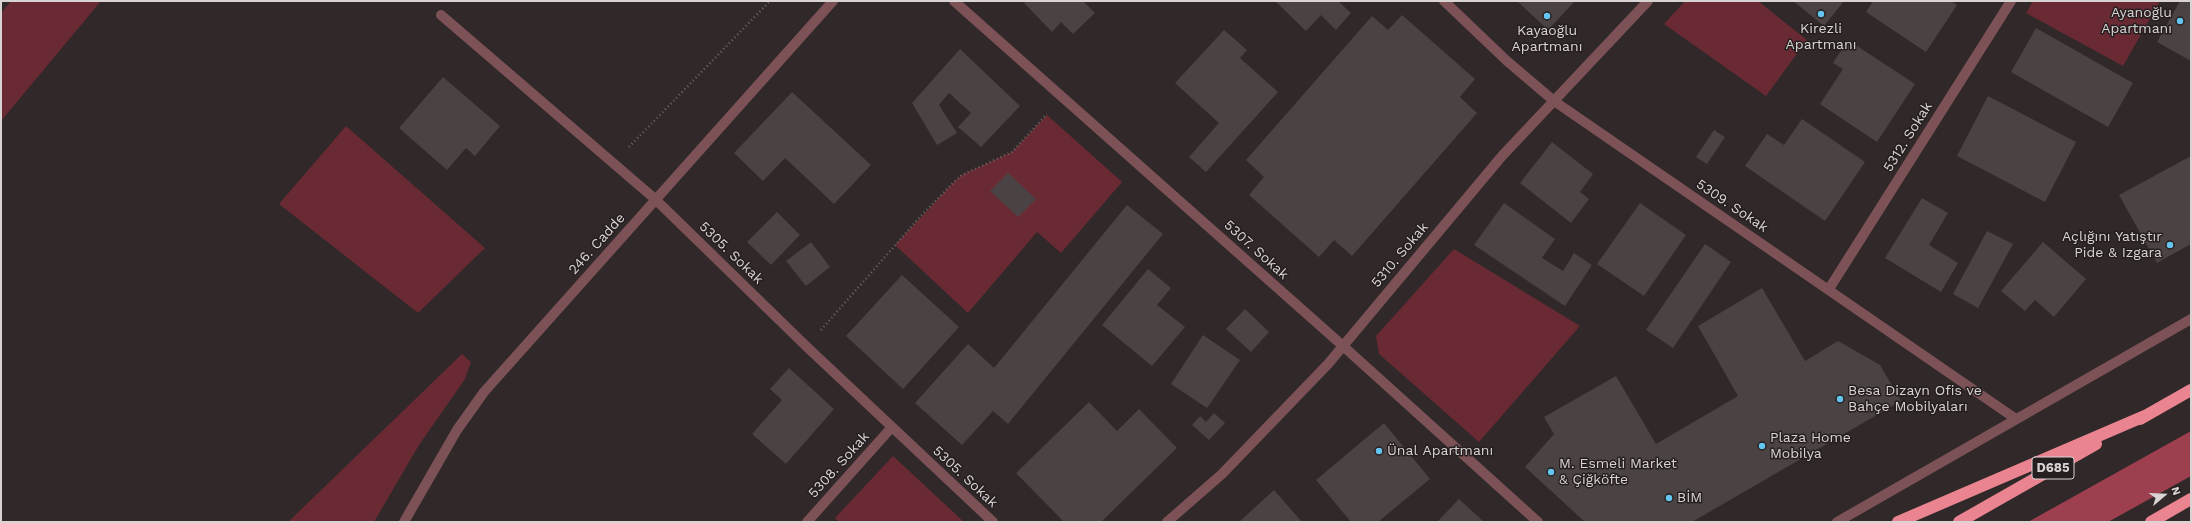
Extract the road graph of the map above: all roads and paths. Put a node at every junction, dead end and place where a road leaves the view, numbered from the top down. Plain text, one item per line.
1 (770, 1) edge
2 (833, 1) edge
3 (954, 1) edge
4 (1444, 1) edge
5 (1648, 1) edge
6 (2011, 1) edge
7 (441, 15) dead end
8 (1062, 97) junction
9 (1554, 102) junction
10 (614, 164) junction
11 (655, 199) junction
12 (1828, 289) junction
13 (2191, 318) edge
14 (1343, 346) junction
15 (807, 347) junction
16 (2191, 390) edge
17 (2147, 415) junction
18 (2016, 419) junction
19 (892, 427) junction
20 (2191, 499) edge
21 (404, 522) edge
22 (807, 522) edge
23 (992, 522) edge
24 (1167, 522) edge
25 (1538, 522) edge
26 (1837, 522) edge
27 (1898, 522) edge
28 (1959, 522) edge
29 (2151, 522) edge

1 - 10 path
2 - 11 street, 246. Cadde
3 - 8 street, 5307. Sokak
4 - 9 street, 5309. Sokak
5 - 9 street, 5310. Sokak
6 - 12 street, 5312. Sokak
7 - 10 street, 5305. Sokak
8 - 14 street, 5307. Sokak
8 - 15 path
9 - 12 street, 5309. Sokak
9 - 14 street, 5310. Sokak
10 - 11 street, 5305. Sokak
11 - 15 street, 5305. Sokak
11 - 21 street, 246. Cadde
12 - 18 street, 5309. Sokak
13 - 18 street
14 - 24 street, 5310. Sokak
14 - 25 street, 5307. Sokak
15 - 19 street, 5305. Sokak
16 - 17 highway, D685
17 - 27 highway
17 - 28 highway, D685
18 - 26 street
19 - 22 street, 5308. Sokak
19 - 23 street, 5305. Sokak
20 - 29 highway

